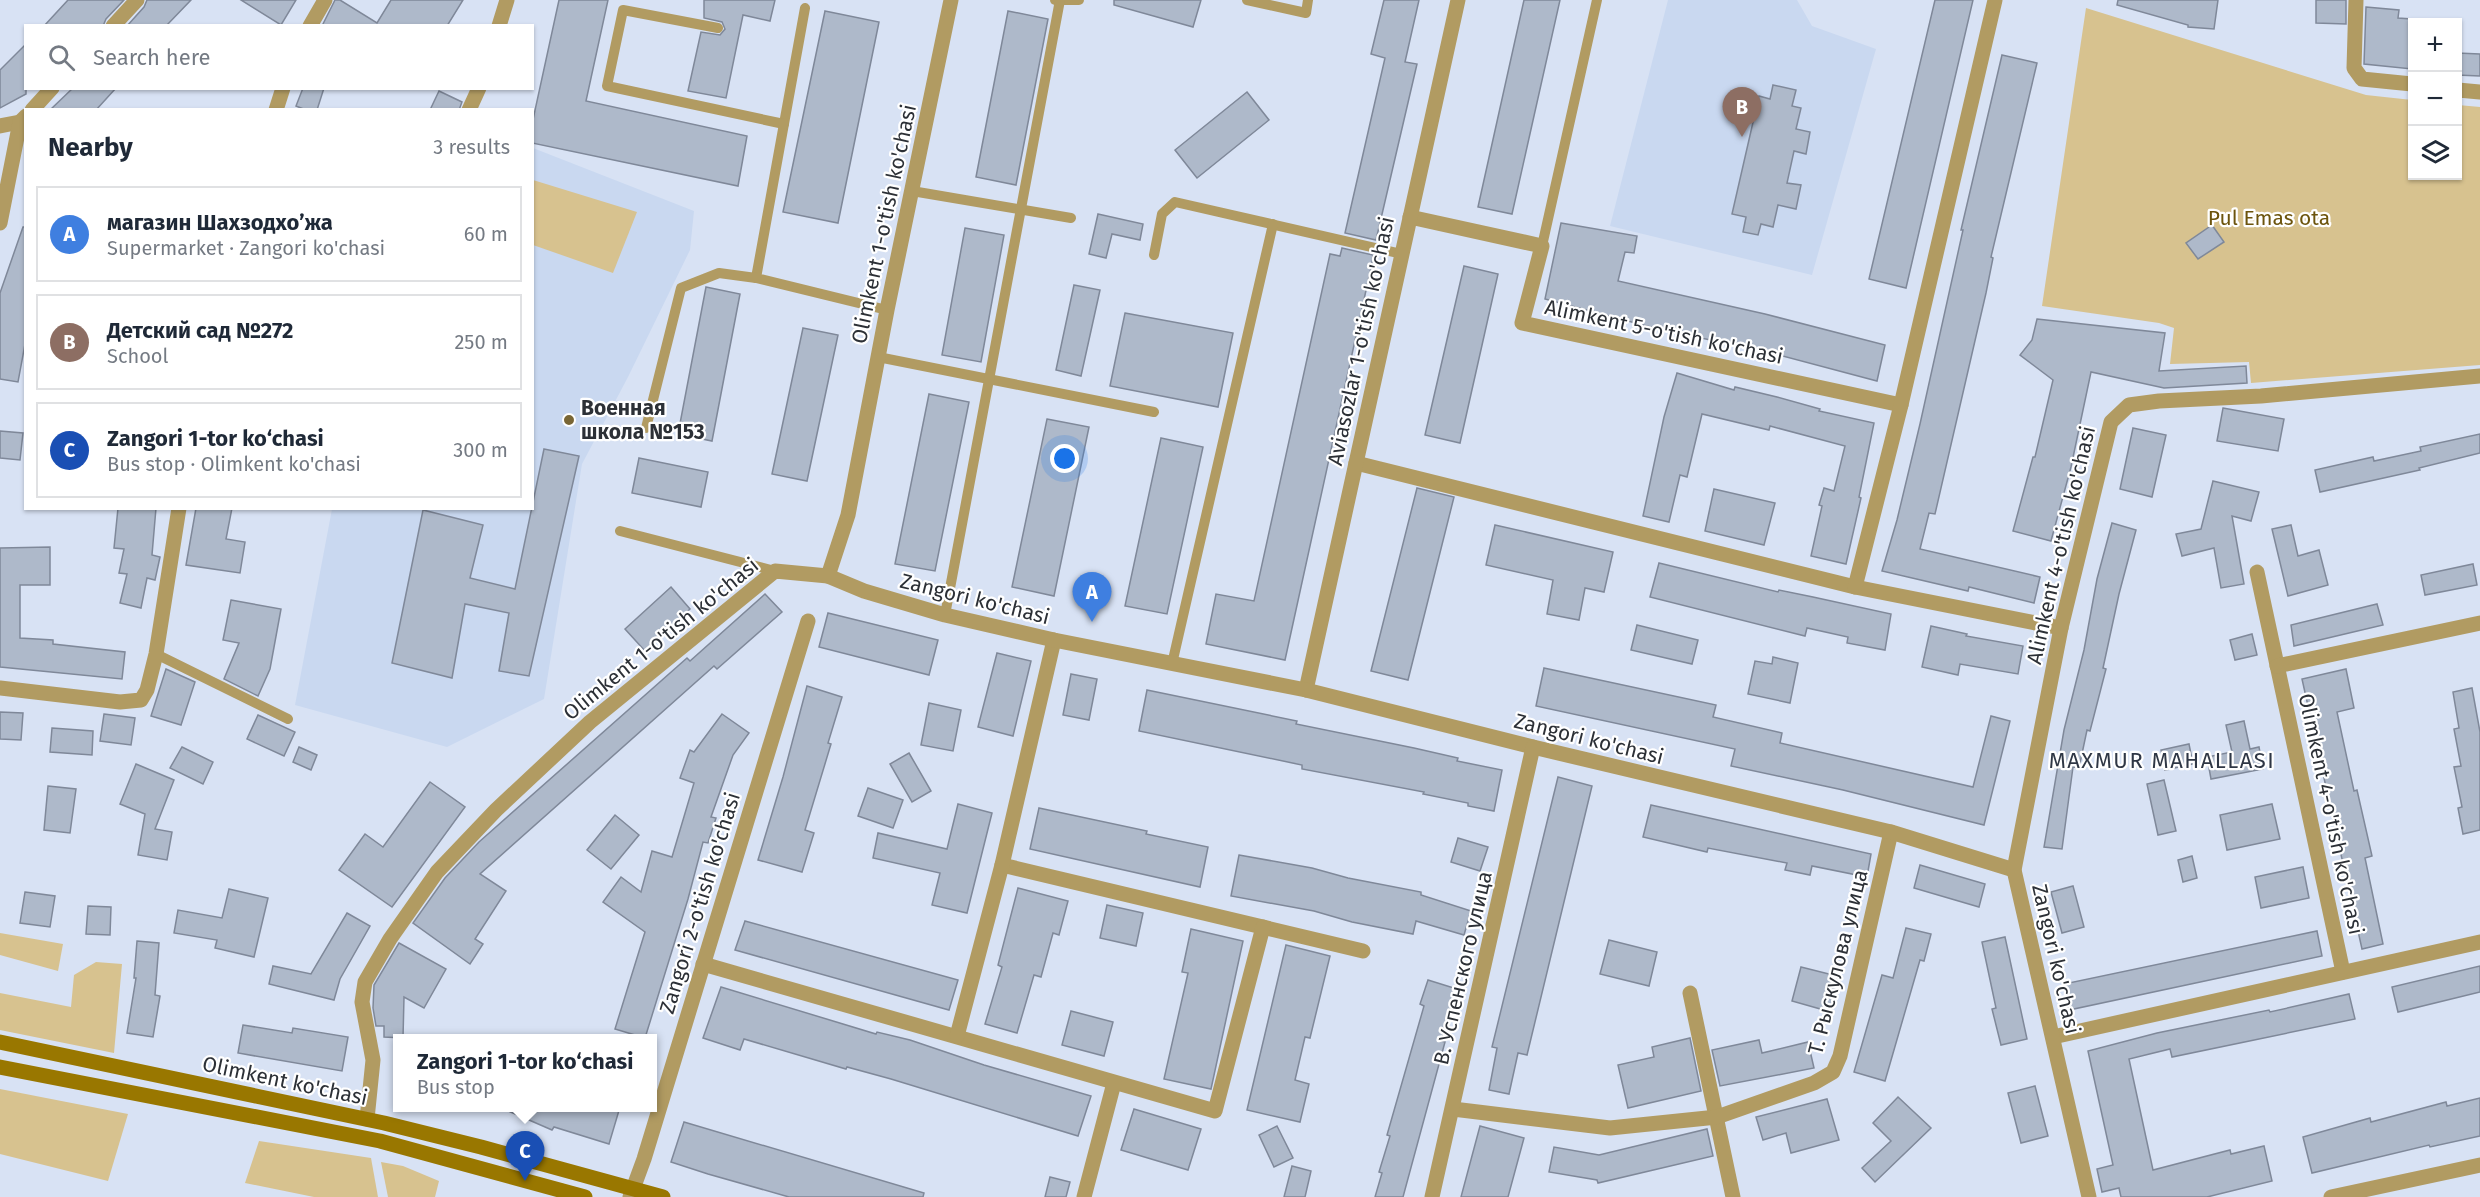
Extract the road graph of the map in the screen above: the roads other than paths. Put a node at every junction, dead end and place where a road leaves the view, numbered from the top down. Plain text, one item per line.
1 (137, 0) edge
2 (325, 0) edge
3 (507, 0) edge
4 (951, 0) edge
5 (1058, 0) edge
6 (1079, 0) edge
7 (1247, 0) edge
8 (1308, 0) edge
9 (1458, 0) edge
10 (1597, 0) edge
11 (1995, 0) edge
12 (2356, 0) edge
13 (805, 8) dead end
14 (115, 24) edge
15 (311, 24) edge
16 (500, 24) edge
17 (718, 28) dead end
18 (2408, 84) edge
19 (50, 90) edge
20 (282, 90) edge
21 (478, 90) edge
22 (2462, 90) edge
23 (2480, 92) edge
24 (34, 108) edge
25 (277, 108) edge
26 (470, 108) edge
27 (23, 119) edge
28 (784, 124) junction
29 (0, 126) edge
30 (912, 191) junction
31 (1410, 217) junction
32 (1071, 218) dead end
33 (0, 223) edge
34 (1273, 224) junction
35 (1542, 246) junction
36 (1402, 254) junction
37 (1154, 255) dead end
38 (756, 278) junction
39 (887, 310) junction
40 (878, 357) junction
41 (2480, 376) edge
42 (989, 379) junction
43 (1901, 405) junction
44 (1154, 411) dead end
45 (646, 428) dead end
46 (1356, 463) junction
47 (179, 510) edge
48 (620, 531) dead end
49 (775, 572) junction
50 (2257, 572) dead end
51 (828, 576) junction
52 (1855, 588) junction
53 (945, 615) junction
54 (808, 621) dead end
55 (2480, 623) edge
56 (2061, 628) junction
57 (1054, 640) junction
58 (156, 654) junction
59 (1172, 664) junction
60 (2277, 666) junction
61 (0, 688) edge
62 (1306, 690) junction
63 (288, 719) dead end
64 (1533, 747) junction
65 (1891, 832) junction
66 (1002, 865) junction
67 (2014, 870) junction
68 (1263, 927) junction
69 (2480, 942) edge
70 (1363, 951) dead end
71 (703, 964) junction
72 (2343, 972) junction
73 (1690, 993) dead end
74 (957, 1036) junction
75 (2053, 1036) junction
76 (0, 1042) edge
77 (0, 1067) edge
78 (1114, 1083) junction
79 (1453, 1109) junction
80 (1717, 1117) junction
81 (367, 1119) junction
82 (2480, 1165) edge
83 (2404, 1189) edge
84 (632, 1192) edge
85 (585, 1197) edge
86 (663, 1197) edge
87 (1084, 1197) edge
88 (1432, 1197) edge
89 (1733, 1197) edge
90 (2089, 1197) edge
91 (2331, 1197) edge

1 - 14 street
2 - 15 street
3 - 16 street
4 - 30 street, Olimkent 1-o'tish ko'chasi
5 - 6 lane
5 - 42 lane
7 - 8 lane
9 - 31 street, Aviasozlar 1-o'tish ko'chasi
10 - 35 lane
11 - 43 street
12 - 18 street
13 - 28 lane
17 - 28 lane
19 - 24 street
20 - 25 street
21 - 26 street
22 - 23 street
27 - 29 street
27 - 33 street
28 - 38 lane
30 - 32 lane
30 - 39 street, Olimkent 1-o'tish ko'chasi
31 - 35 street
31 - 36 street, Aviasozlar 1-o'tish ko'chasi
34 - 36 lane
34 - 37 lane
34 - 59 lane
35 - 43 street, Alimkent 5-o'tish ko'chasi
36 - 46 street, Aviasozlar 1-o'tish ko'chasi
38 - 39 lane
38 - 45 lane
39 - 40 street, Olimkent 1-o'tish ko'chasi
40 - 42 lane
40 - 51 street, Olimkent 1-o'tish ko'chasi
41 - 56 street, Alimkent 4-o'tish ko'chasi
42 - 44 lane
42 - 53 lane
43 - 52 street
46 - 52 street
46 - 62 street, Aviasozlar 1-o'tish ko'chasi
47 - 58 street
48 - 49 lane
49 - 51 street, Olimkent 1-o'tish ko'chasi
49 - 81 street, Olimkent 1-o'tish ko'chasi
50 - 60 street, Olimkent 4-o'tish ko'chasi
51 - 53 street, Zangori ko'chasi
52 - 56 street
53 - 57 street, Zangori ko'chasi
54 - 71 street, Zangori 2-o'tish ko'chasi
55 - 60 street
56 - 67 street, Alimkent 4-o'tish ko'chasi
57 - 59 street, Zangori ko'chasi
57 - 66 street
58 - 61 street
58 - 63 lane
59 - 62 street, Zangori ko'chasi
60 - 72 street, Olimkent 4-o'tish ko'chasi
62 - 64 street, Zangori ko'chasi
64 - 65 street, Zangori ko'chasi
64 - 79 street, В. Успенского улица
65 - 67 street, Zangori ko'chasi
65 - 80 street, Т. Рыскулова улица
66 - 68 street
66 - 74 street
67 - 75 street, Zangori ko'chasi
68 - 70 street
68 - 78 street
69 - 72 street
71 - 74 street
71 - 84 street, Zangori 2-o'tish ko'chasi
72 - 75 street
73 - 80 street
74 - 78 street
75 - 90 street, Zangori ko'chasi
76 - 81 main road, Olimkent ko'chasi
77 - 85 main road, Olimkent ko'chasi
78 - 87 street
79 - 80 street, Т. Рыскулова улица
79 - 88 street, В. Успенского улица
80 - 89 street
81 - 84 main road, Olimkent ko'chasi
82 - 83 street
83 - 91 street
84 - 86 main road, Olimkent ko'chasi

